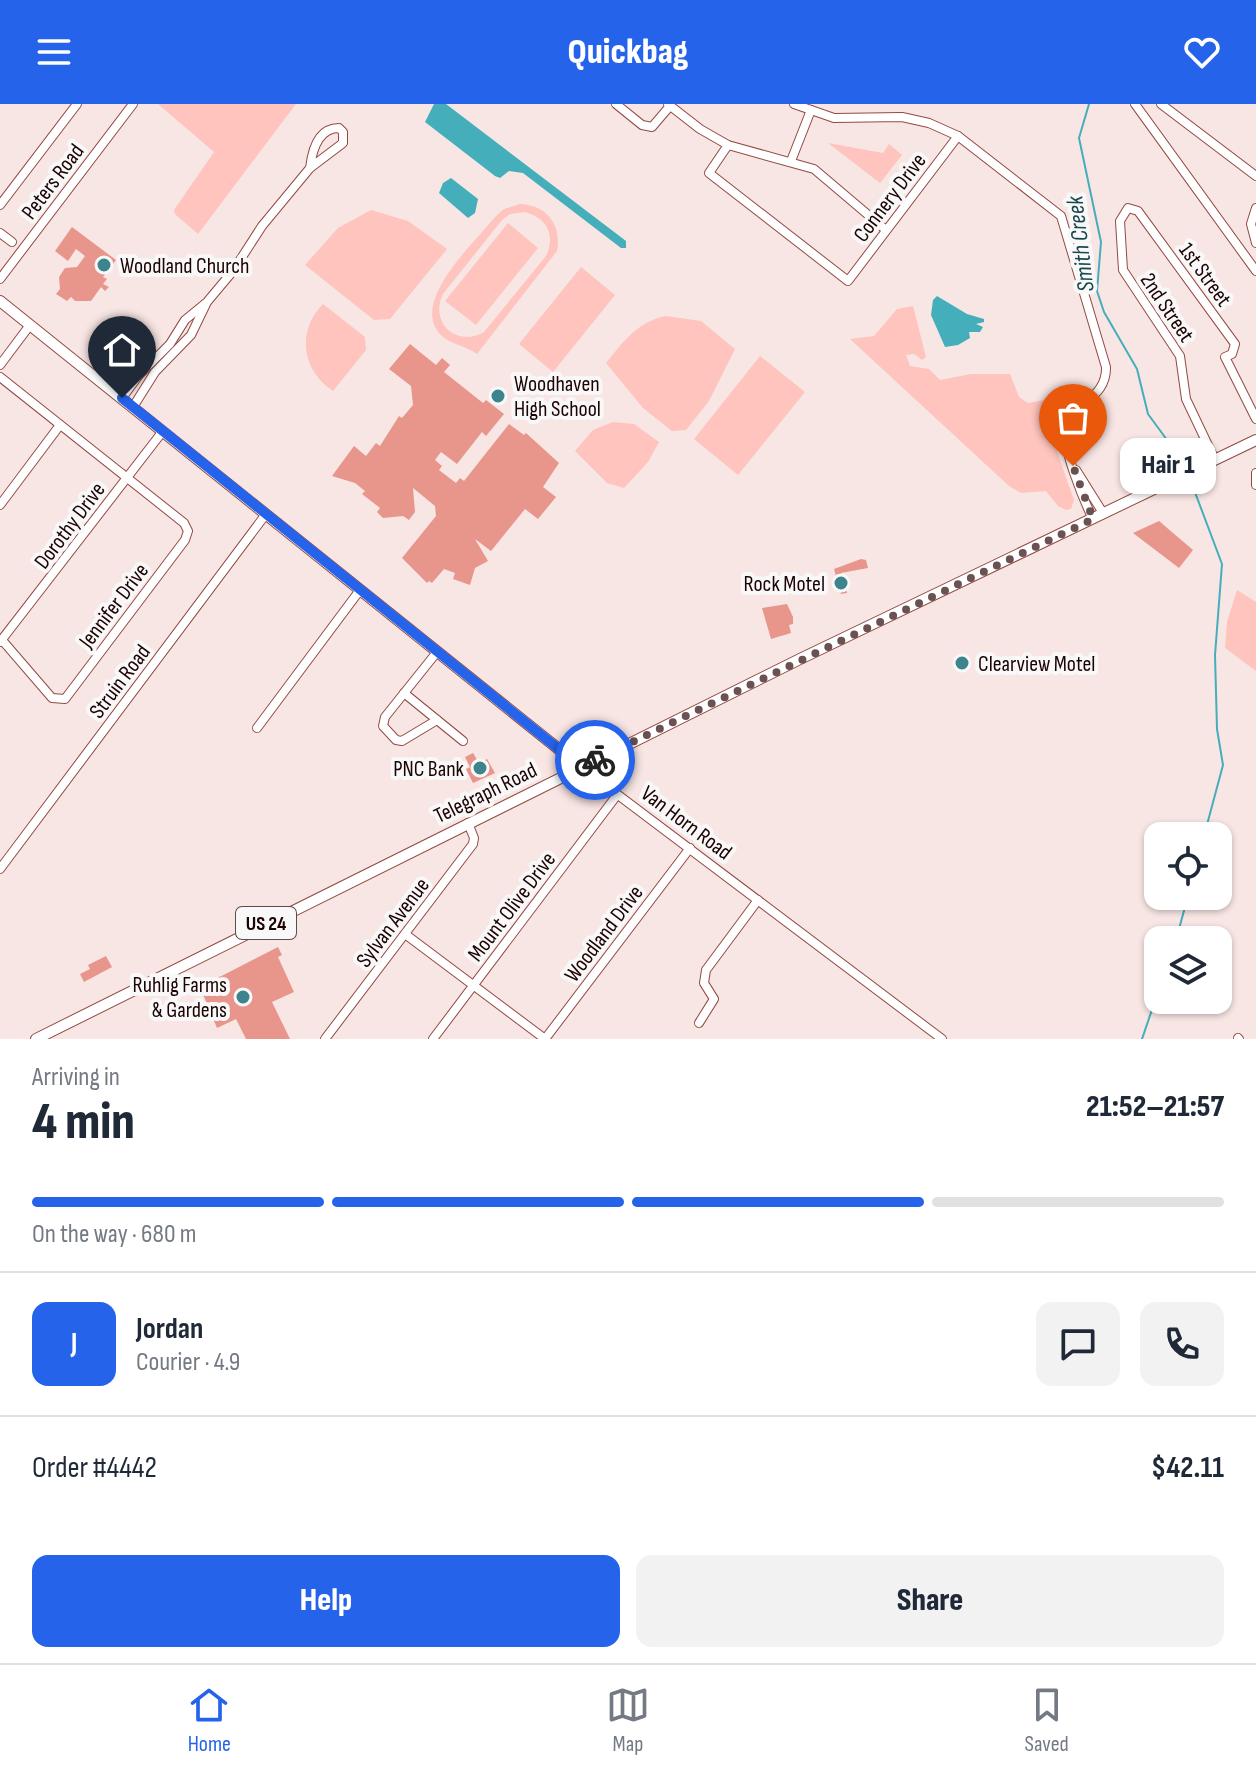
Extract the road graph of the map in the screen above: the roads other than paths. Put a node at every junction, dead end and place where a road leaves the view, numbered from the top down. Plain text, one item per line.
1 (77, 104) edge
2 (133, 104) edge
3 (616, 104) edge
4 (794, 104) edge
5 (1136, 104) edge
6 (1161, 104) edge
7 (669, 105) edge
8 (811, 110) junction
9 (958, 136) junction
10 (728, 145) junction
11 (791, 161) junction
12 (310, 168) junction
13 (1256, 176) edge
14 (0, 205) edge
15 (1256, 208) edge
16 (886, 230) junction
17 (0, 233) edge
18 (12, 242) dead end
19 (1256, 243) edge
20 (1122, 264) joint
21 (1256, 271) edge
22 (0, 279) edge
23 (0, 301) edge
24 (207, 302) junction
25 (30, 325) junction
26 (173, 338) junction
27 (182, 345) junction
28 (0, 365) edge
29 (152, 369) junction
30 (0, 377) edge
31 (122, 398) junction
32 (133, 407) junction
33 (1256, 419) edge
34 (60, 425) junction
35 (163, 431) junction
36 (1256, 440) edge
37 (1215, 460) junction
38 (1256, 473) edge
39 (127, 479) junction
40 (1256, 485) edge
41 (0, 505) edge
42 (266, 514) junction
43 (1098, 516) junction
44 (360, 590) junction
45 (1, 641) edge
46 (437, 652) junction
47 (404, 693) junction
48 (437, 720) junction
49 (257, 728) dead end
50 (463, 741) dead end
51 (581, 767) junction
52 (617, 795) junction
53 (468, 823) junction
54 (690, 848) junction
55 (0, 869) edge
56 (758, 900) junction
57 (405, 934) junction
58 (474, 986) junction
59 (699, 1023) dead end
60 (36, 1039) edge
61 (325, 1039) edge
62 (433, 1039) edge
63 (545, 1039) edge
64 (942, 1039) edge

1 - 14 street
2 - 22 street, Peters Road
3 - 7 street
4 - 8 street
5 - 21 street
6 - 13 street
7 - 10 street
8 - 9 street
8 - 11 street
9 - 16 street, Connery Drive
9 - 43 street
10 - 11 street
10 - 16 street, Connery Drive
11 - 16 street
12 - 12 street
12 - 24 street
15 - 19 street
17 - 18 street
20 - 33 street, 1st Street
20 - 37 street, 2nd Street
23 - 25 main road, Van Horn Road
24 - 26 street
24 - 27 street
25 - 28 street
25 - 31 main road, Van Horn Road
26 - 27 street
26 - 29 street
27 - 29 street
29 - 31 street
29 - 32 street
30 - 34 street
31 - 32 main road, Van Horn Road
32 - 35 main road, Van Horn Road
34 - 39 street
34 - 41 street
35 - 39 street, Dorothy Drive
35 - 42 main road, Van Horn Road
36 - 37 main road, Telegraph Road / US 24
37 - 43 main road, Telegraph Road / US 24
38 - 40 street
39 - 45 street, Dorothy Drive
39 - 45 street, Jennifer Drive
42 - 44 main road, Van Horn Road
42 - 55 street, Struin Road
43 - 51 main road, Telegraph Road / US 24
44 - 46 main road, Van Horn Road
44 - 49 street
46 - 47 street
46 - 51 main road, Van Horn Road
47 - 48 street
47 - 48 street
48 - 50 street
51 - 52 street, Van Horn Road
51 - 53 main road, Telegraph Road / US 24
52 - 54 street, Van Horn Road
52 - 58 street, Mount Olive Drive
53 - 57 street, Sylvan Avenue
53 - 60 main road, Telegraph Road / US 24
54 - 56 street, Van Horn Road
54 - 63 street, Woodland Drive
56 - 59 street
56 - 64 street, Van Horn Road
57 - 58 street
57 - 61 street, Sylvan Avenue
58 - 62 street, Mount Olive Drive
58 - 63 street

